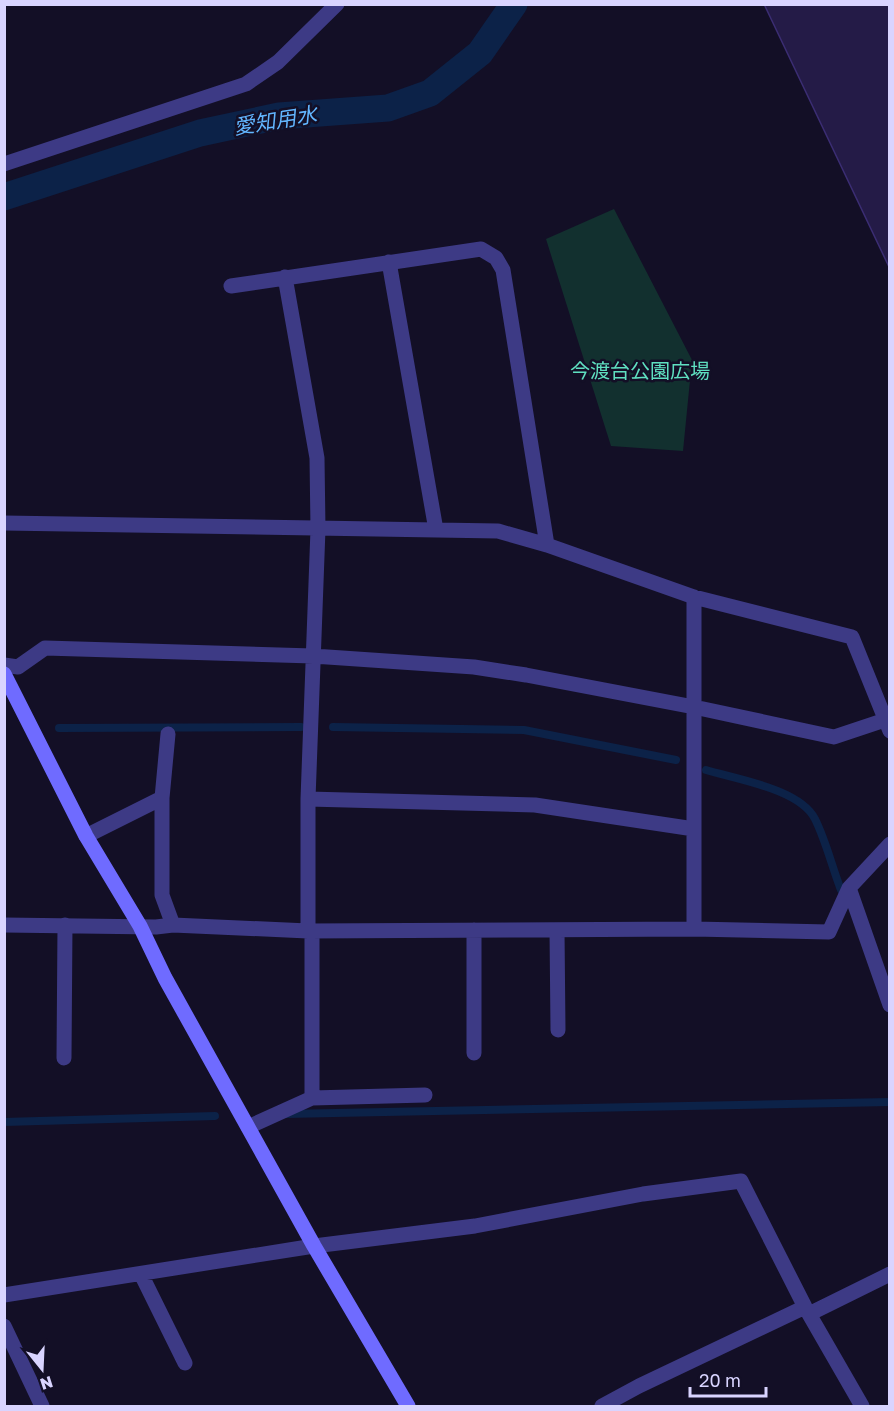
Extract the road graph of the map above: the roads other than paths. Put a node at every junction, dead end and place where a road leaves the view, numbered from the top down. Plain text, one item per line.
1 (337, 4) edge
2 (4, 164) edge
3 (389, 262) junction
4 (285, 277) junction
5 (231, 286) dead end
6 (4, 523) edge
7 (318, 529) junction
8 (436, 530) junction
9 (547, 545) junction
10 (694, 597) junction
11 (313, 656) junction
12 (4, 665) edge
13 (4, 674) edge
14 (694, 706) junction
15 (887, 726) edge
16 (168, 734) dead end
17 (162, 798) junction
18 (308, 799) junction
19 (694, 829) junction
20 (86, 836) junction
21 (890, 844) edge
22 (849, 888) junction
23 (4, 925) edge
24 (65, 925) junction
25 (140, 926) junction
26 (173, 926) junction
27 (694, 929) junction
28 (474, 930) junction
29 (557, 930) junction
30 (310, 931) junction
31 (890, 1005) edge
32 (558, 1030) dead end
33 (474, 1053) dead end
34 (64, 1058) dead end
35 (425, 1095) dead end
36 (312, 1098) junction
37 (248, 1127) junction
38 (314, 1246) junction
39 (141, 1274) junction
40 (890, 1274) edge
41 (4, 1295) edge
42 (807, 1311) junction
43 (4, 1326) edge
44 (185, 1363) dead end
45 (42, 1407) edge
46 (408, 1407) edge
47 (602, 1407) edge
48 (862, 1407) edge

1 - 2 street
3 - 4 street
3 - 8 street
3 - 9 street
4 - 5 street
4 - 7 street
6 - 7 street
7 - 8 street
7 - 11 street
8 - 9 street
9 - 10 street
10 - 14 street
10 - 15 street
11 - 12 street
11 - 14 street
11 - 18 street
13 - 20 street
14 - 15 street
14 - 19 street
16 - 17 street
17 - 20 street
17 - 26 street
18 - 19 street
18 - 30 street
19 - 27 street
20 - 25 street
21 - 22 street
22 - 27 street
22 - 31 street
23 - 24 street
24 - 25 street
24 - 34 street
25 - 26 street
25 - 37 street
26 - 30 street
27 - 29 street
28 - 29 street
28 - 30 street
28 - 33 street
29 - 32 street
30 - 36 street
35 - 36 street
36 - 37 street
37 - 38 street
38 - 39 street
38 - 42 street
38 - 46 street
39 - 41 street
39 - 44 street
40 - 42 street
42 - 47 street
42 - 48 street
43 - 45 street

